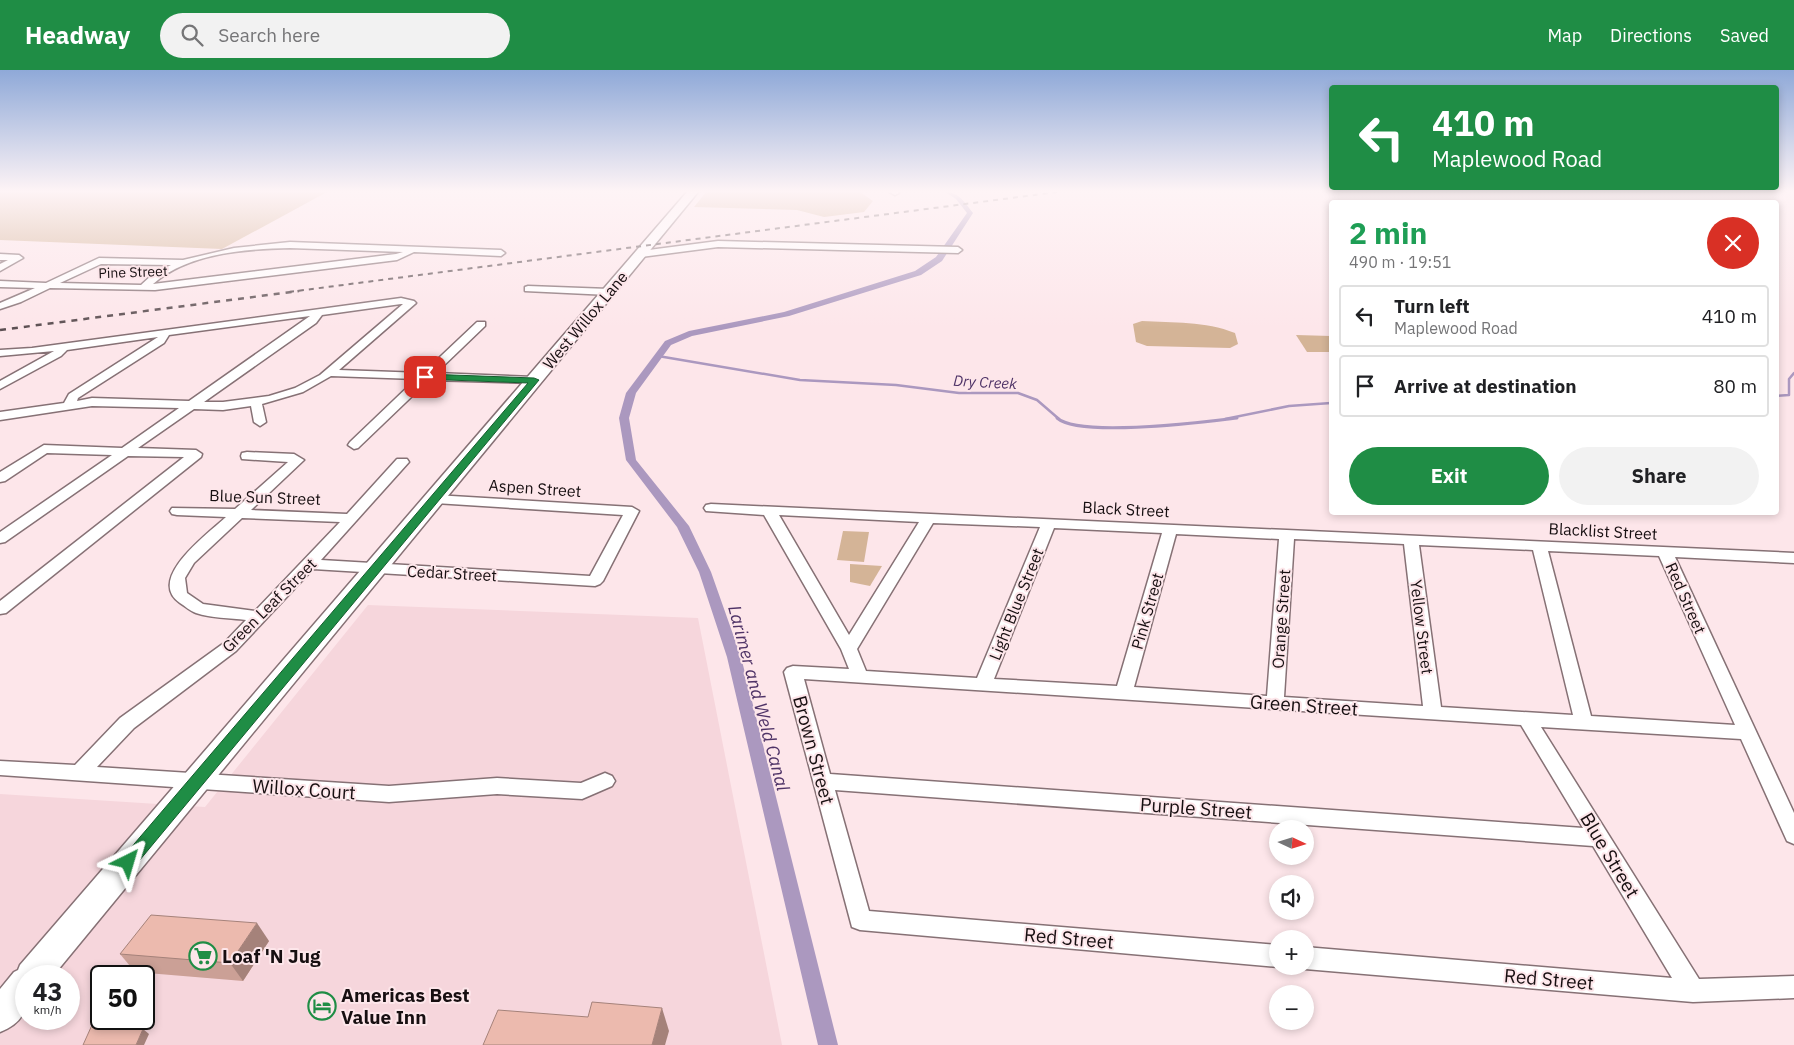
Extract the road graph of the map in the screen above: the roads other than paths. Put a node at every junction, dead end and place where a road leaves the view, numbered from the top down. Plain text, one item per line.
1 (655, 238) edge
2 (414, 249) junction
3 (958, 250) dead end
4 (501, 253) dead end
5 (641, 254) junction
6 (0, 257) edge
7 (186, 262) junction
8 (0, 268) edge
9 (0, 284) edge
10 (48, 286) junction
11 (144, 287) junction
12 (528, 289) dead end
13 (609, 292) junction
14 (0, 306) edge
15 (318, 312) junction
16 (481, 324) dead end
17 (166, 333) junction
18 (64, 346) junction
19 (0, 353) edge
20 (329, 373) junction
21 (425, 377) junction
22 (534, 380) junction
23 (0, 386) edge
24 (256, 403) junction
25 (69, 405) junction
26 (192, 405) junction
27 (0, 416) edge
28 (260, 422) dead end
29 (354, 444) dead end
30 (123, 452) junction
31 (247, 456) dead end
32 (402, 462) dead end
33 (0, 478) edge
34 (435, 499) junction
35 (711, 508) dead end
36 (769, 510) junction
37 (177, 511) dead end
38 (240, 514) junction
39 (351, 518) junction
40 (929, 518) junction
41 (1049, 523) junction
42 (1170, 529) junction
43 (1287, 534) junction
44 (0, 539) edge
45 (1411, 540) junction
46 (1539, 546) junction
47 (1665, 552) junction
48 (1794, 558) edge
49 (309, 564) junction
50 (376, 569) junction
51 (595, 581) joint
52 (0, 609) edge
53 (259, 617) junction
54 (849, 649) junction
55 (860, 676) junction
56 (983, 684) junction
57 (1124, 693) junction
58 (1275, 703) junction
59 (1433, 713) junction
60 (1527, 719) junction
61 (1584, 723) junction
62 (1748, 733) junction
63 (0, 768) edge
64 (79, 774) junction
65 (605, 781) dead end
66 (822, 781) junction
67 (196, 782) junction
68 (1794, 835) edge
69 (1599, 838) junction
70 (861, 920) joint
71 (1269, 955) edge
72 (1314, 959) edge
73 (41, 965) edge
74 (1794, 987) edge
75 (1693, 991) junction
76 (15, 997) edge
77 (0, 1015) edge

1 - 5 main road, West Willox Lane
2 - 4 street
2 - 7 street
2 - 11 street, Pine Street
3 - 5 street
5 - 13 main road, West Willox Lane
6 - 8 street
7 - 10 street
7 - 11 street
9 - 10 street, Pine Street
10 - 11 street, Pine Street
10 - 14 street
12 - 13 street
13 - 22 main road, West Willox Lane
15 - 17 street
15 - 20 street
15 - 26 street
16 - 21 street
17 - 18 street
17 - 25 street
18 - 19 street
18 - 23 street
20 - 21 street
20 - 24 street
21 - 22 street
21 - 29 street
22 - 34 main road, West Willox Lane
24 - 26 street
24 - 28 street
25 - 26 street
25 - 27 street
26 - 30 street
30 - 33 street
30 - 44 street
30 - 52 street
31 - 38 street
32 - 39 street, Green Leaf Street
34 - 50 main road, West Willox Lane
34 - 51 street, Aspen Street
35 - 36 street, Black Street
36 - 40 street, Black Street
36 - 54 street
37 - 38 street, Blue Sun Street
38 - 39 street, Blue Sun Street
38 - 53 street
39 - 49 street, Green Leaf Street
40 - 41 street, Black Street
40 - 54 street
41 - 42 street, Black Street
41 - 56 street, Light Blue Street
42 - 43 street, Black Street
42 - 57 street, Pink Street
43 - 45 street, Black Street
43 - 58 street, Orange Street
45 - 46 street, Black Street
45 - 59 street, Yellow Street
46 - 47 street, Blacklist Street
46 - 61 street
47 - 48 street
47 - 62 street, Red Street
49 - 50 street, Cedar Street
49 - 53 street, Green Leaf Street
50 - 51 street, Cedar Street
50 - 67 main road, West Willox Lane
53 - 64 street, Green Leaf Street
54 - 55 street
55 - 56 street, Green Street
55 - 66 street, Brown Street
56 - 57 street, Green Street
57 - 58 street, Green Street
58 - 59 street, Green Street
59 - 60 street, Green Street
60 - 61 street, Green Street
60 - 69 street, Blue Street
61 - 62 street, Green Street
62 - 68 street, Red Street
63 - 64 street, Willox Court
64 - 67 street, Willox Court
65 - 67 street, Willox Court
66 - 69 street, Purple Street
66 - 70 street, Brown Street
67 - 73 main road, West Willox Lane
69 - 75 street, Blue Street
70 - 71 street, Red Street
72 - 75 street, Red Street
74 - 75 street, Red Street
76 - 77 main road

